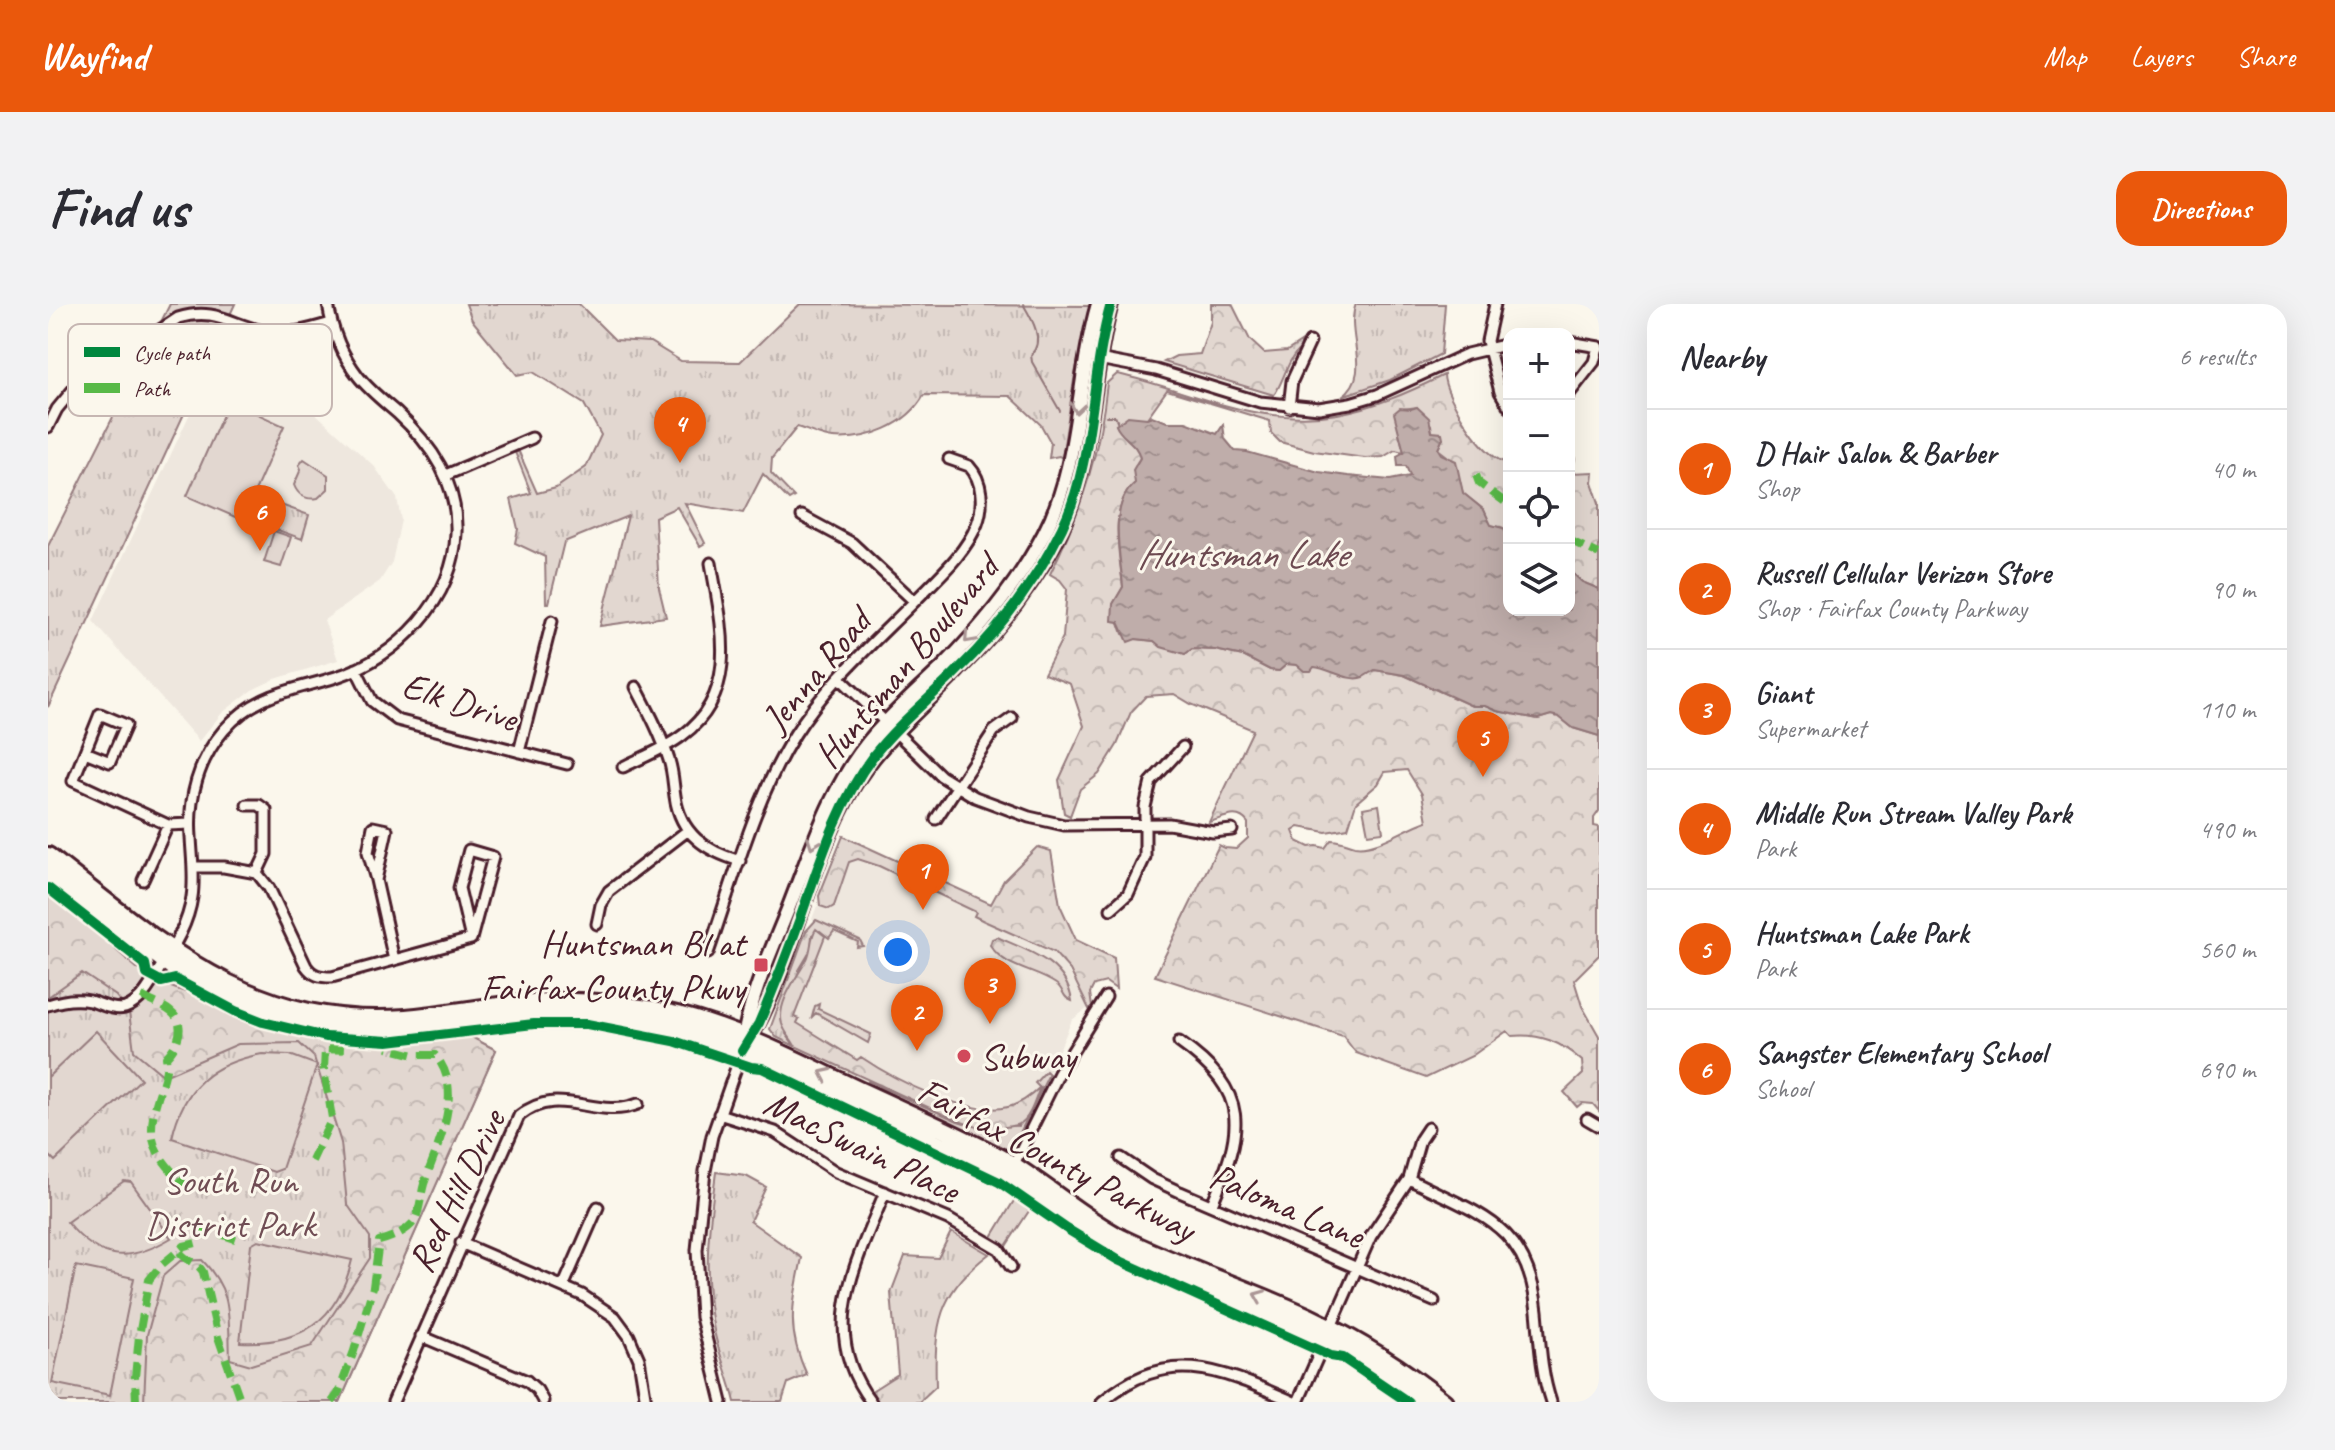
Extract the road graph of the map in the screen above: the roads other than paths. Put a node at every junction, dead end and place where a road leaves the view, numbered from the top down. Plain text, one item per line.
1 (328, 304) edge
2 (1098, 304) edge
3 (1111, 304) edge
4 (1495, 304) edge
5 (331, 323) joint
6 (169, 324) edge
7 (242, 324) edge
8 (327, 324) edge
9 (332, 326) edge
10 (1310, 342) dead end
11 (1575, 343) edge
12 (1503, 345) edge
13 (1489, 347) junction
14 (1598, 347) edge
15 (1092, 358) junction
16 (1575, 386) edge
17 (68, 396) edge
18 (1505, 400) edge
19 (1289, 407) junction
20 (48, 427) edge
21 (532, 438) dead end
22 (949, 459) dead end
23 (446, 475) junction
24 (802, 516) dead end
25 (711, 563) dead end
26 (914, 601) junction
27 (552, 621) dead end
28 (356, 669) junction
29 (840, 678) junction
30 (636, 687) dead end
31 (1012, 718) dead end
32 (890, 727) junction
33 (665, 747) junction
34 (1183, 747) dead end
35 (85, 752) junction
36 (519, 752) junction
37 (567, 764) dead end
38 (623, 767) dead end
39 (957, 787) junction
40 (247, 805) dead end
41 (936, 819) dead end
42 (190, 824) junction
43 (1145, 824) junction
44 (168, 825) junction
45 (1232, 830) dead end
46 (687, 831) junction
47 (48, 856) edge
48 (740, 861) junction
49 (194, 867) junction
50 (48, 873) edge
51 (257, 873) junction
52 (143, 880) dead end
53 (376, 880) junction
54 (1111, 909) dead end
55 (597, 924) dead end
56 (471, 939) junction
57 (708, 953) dead end
58 (168, 957) junction
59 (394, 960) junction
60 (1106, 997) dead end
61 (48, 1005) edge
62 (745, 1042) junction
63 (1179, 1042) dead end
64 (638, 1104) dead end
65 (719, 1114) junction
66 (1587, 1119) dead end
67 (1599, 1126) edge
68 (1428, 1128) dead end
69 (1121, 1158) dead end
70 (1013, 1166) junction
71 (1409, 1179) junction
72 (885, 1192) junction
73 (1212, 1204) junction
74 (598, 1207) dead end
75 (461, 1243) junction
76 (1011, 1267) dead end
77 (1357, 1268) junction
78 (563, 1287) junction
79 (1434, 1301) dead end
80 (1328, 1334) junction
81 (421, 1336) junction
82 (543, 1401) edge
83 (393, 1402) edge
84 (646, 1402) edge
85 (722, 1402) edge
86 (871, 1402) edge
87 (1102, 1402) edge
88 (1296, 1402) edge
89 (1421, 1402) edge
90 (1444, 1402) edge
91 (1551, 1402) edge

1 - 5 street
2 - 15 street, Huntsman Boulevard
3 - 15 street, Huntsman Boulevard
4 - 13 street
5 - 8 street
6 - 7 street
9 - 23 street
10 - 19 street
11 - 14 street
12 - 13 street
13 - 18 street
13 - 19 street
14 - 16 street
15 - 19 street
15 - 32 street, Huntsman Boulevard
17 - 20 street
21 - 23 street
22 - 26 street, Jenna Road
23 - 28 street
24 - 26 street
25 - 33 street
26 - 29 street, Jenna Road
27 - 36 street
28 - 36 street, Elk Drive
28 - 42 street
29 - 32 street
29 - 48 street, Jenna Road
30 - 33 street
31 - 39 street
32 - 39 street
32 - 62 street, Huntsman Boulevard
33 - 38 street
33 - 46 street
34 - 43 street
35 - 35 street
35 - 44 street
36 - 37 street, Elk Drive
39 - 41 street
39 - 43 street
40 - 51 street
42 - 44 street
42 - 49 street
43 - 45 street
43 - 54 street
44 - 52 street
46 - 48 street
46 - 55 street
47 - 58 highway, Fairfax County Parkway
48 - 57 street, Jenna Road
49 - 51 street
49 - 58 street
50 - 58 highway, Fairfax County Parkway
51 - 59 street
53 - 53 street
53 - 59 street
56 - 56 street
56 - 59 street
58 - 61 street
58 - 62 highway, Fairfax County Parkway
60 - 70 street
62 - 65 street, Huntsman Boulevard
70 -> 62 highway, Fairfax County Parkway
62 - 80 highway, Fairfax County Parkway
63 - 73 street
64 - 75 street, Red Hill Drive
65 - 72 street, MacSwain Place
65 - 85 street, Huntsman Boulevard
66 - 67 street
68 - 71 street
69 - 73 street, Paloma Lane
80 -> 70 highway, Fairfax County Parkway
71 - 77 street
71 - 91 street
72 - 76 street, MacSwain Place
72 - 86 street
73 - 77 street, Paloma Lane
74 - 78 street
75 - 78 street
75 - 81 street, Red Hill Drive
77 - 79 street, Paloma Lane
77 - 80 street
78 - 84 street
80 - 88 street
80 - 89 highway, Fairfax County Parkway
80 - 90 highway, Fairfax County Parkway
81 - 82 street
81 - 83 street, Red Hill Drive
87 - 88 street

